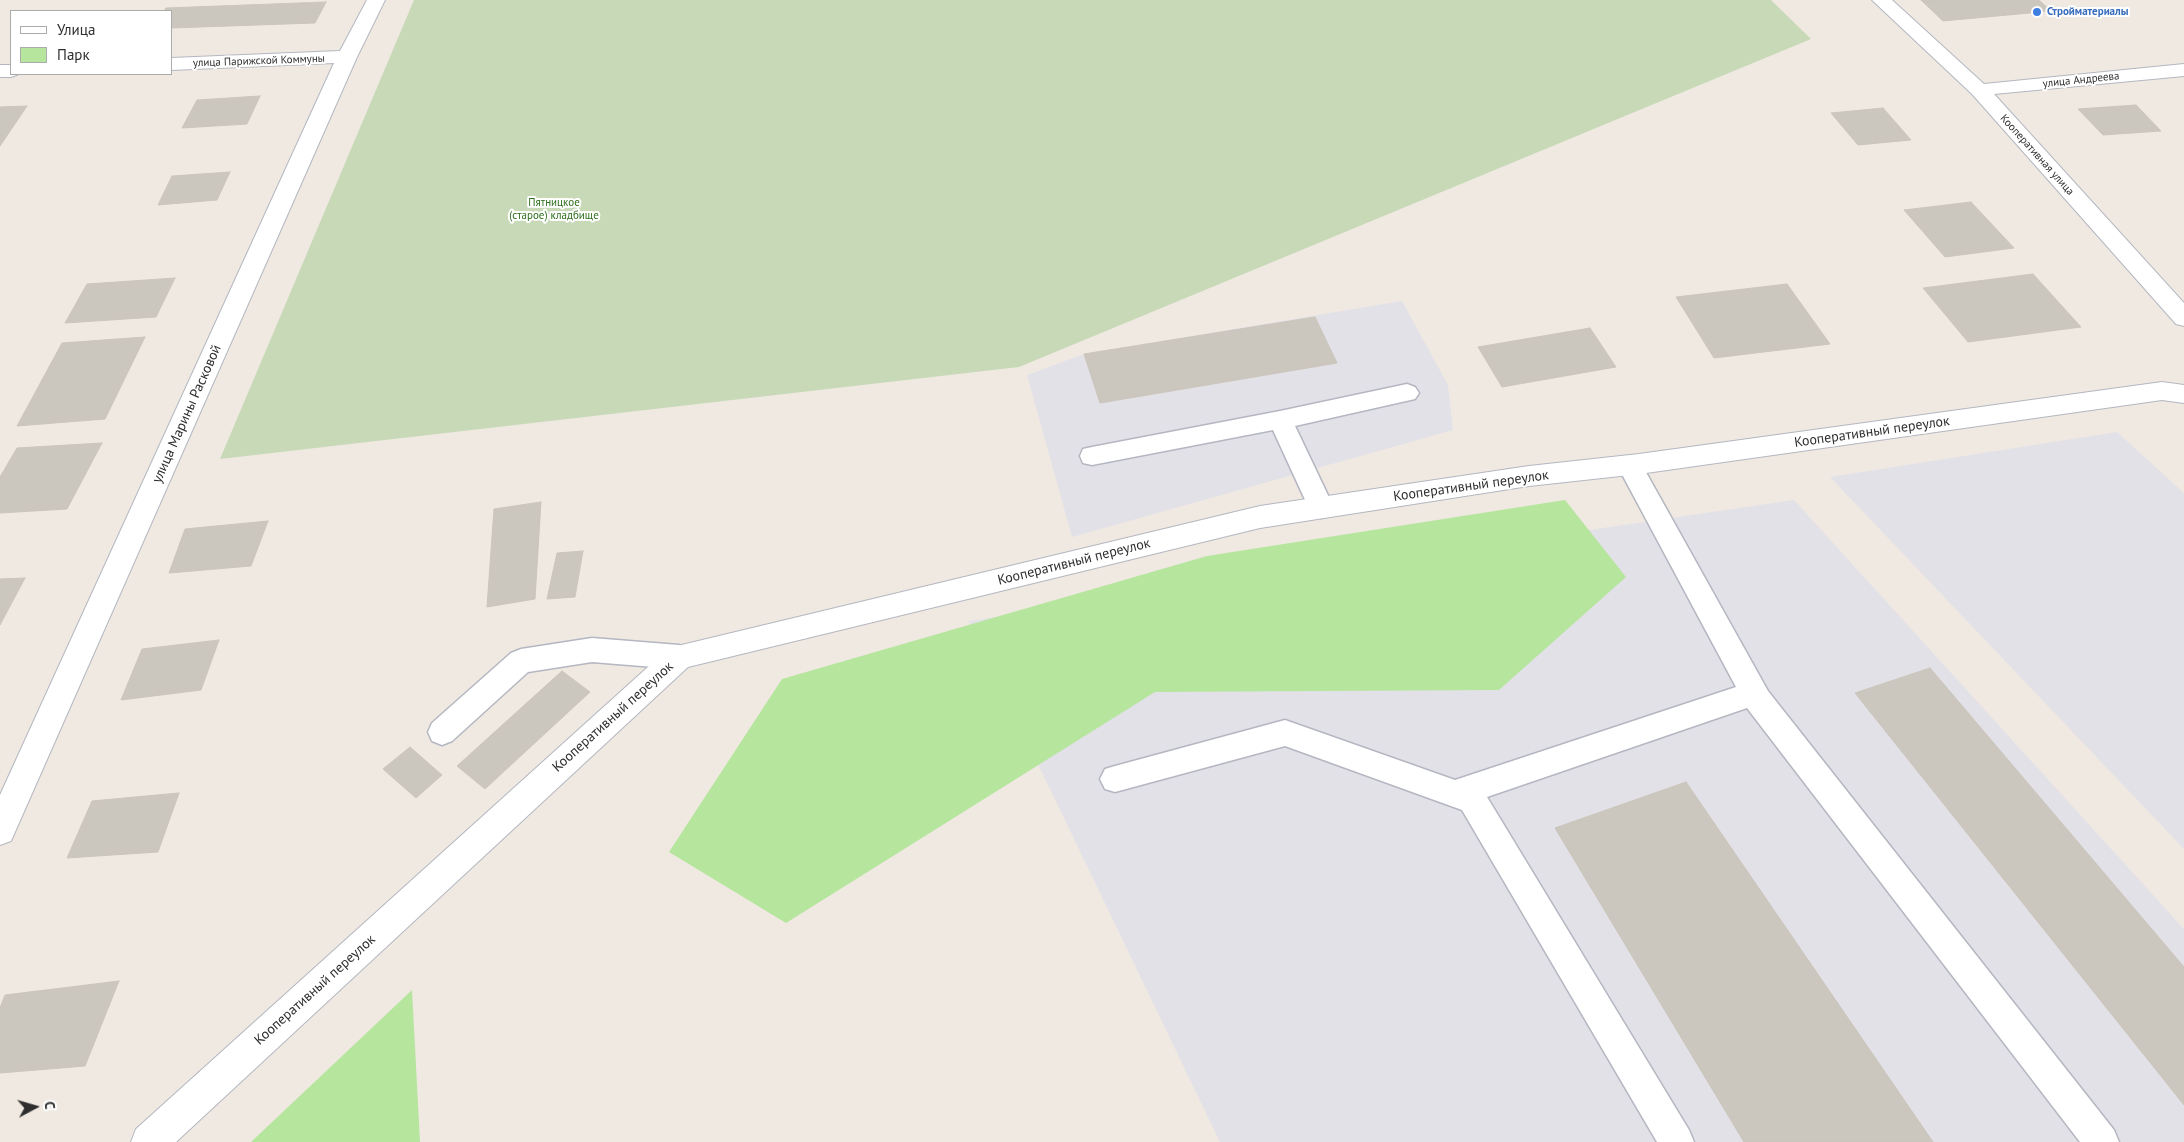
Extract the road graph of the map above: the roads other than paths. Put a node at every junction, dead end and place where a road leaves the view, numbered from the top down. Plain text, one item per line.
1 (376, 0) edge
2 (1881, 0) edge
3 (347, 57) junction
4 (172, 64) edge
5 (2184, 70) edge
6 (1979, 90) junction
7 (2184, 318) edge
8 (1407, 393) dead end
9 (2184, 394) edge
10 (1280, 420) junction
11 (1092, 456) dead end
12 (1629, 466) junction
13 (1321, 508) junction
14 (679, 657) junction
15 (1754, 693) junction
16 (442, 732) dead end
17 (1115, 779) dead end
18 (1455, 794) junction
19 (0, 830) edge
20 (149, 1142) edge
21 (1677, 1142) edge
22 (2102, 1142) edge

1 - 3 street, улица Марины Расковой
2 - 6 street, Кооперативная улица
3 - 4 street, улица Парижской Коммуны
3 - 19 street, улица Марины Расковой
5 - 6 street, улица Андреева
6 - 7 street, Кооперативная улица
8 - 10 lane
9 - 12 street, Кооперативный переулок
10 - 11 lane
10 - 13 lane
12 - 13 street, Кооперативный переулок
12 - 15 lane
13 - 14 street, Кооперативный переулок
14 - 16 lane
14 - 20 street, Кооперативный переулок
15 - 18 lane
15 - 22 lane
17 - 18 lane
18 - 21 lane

